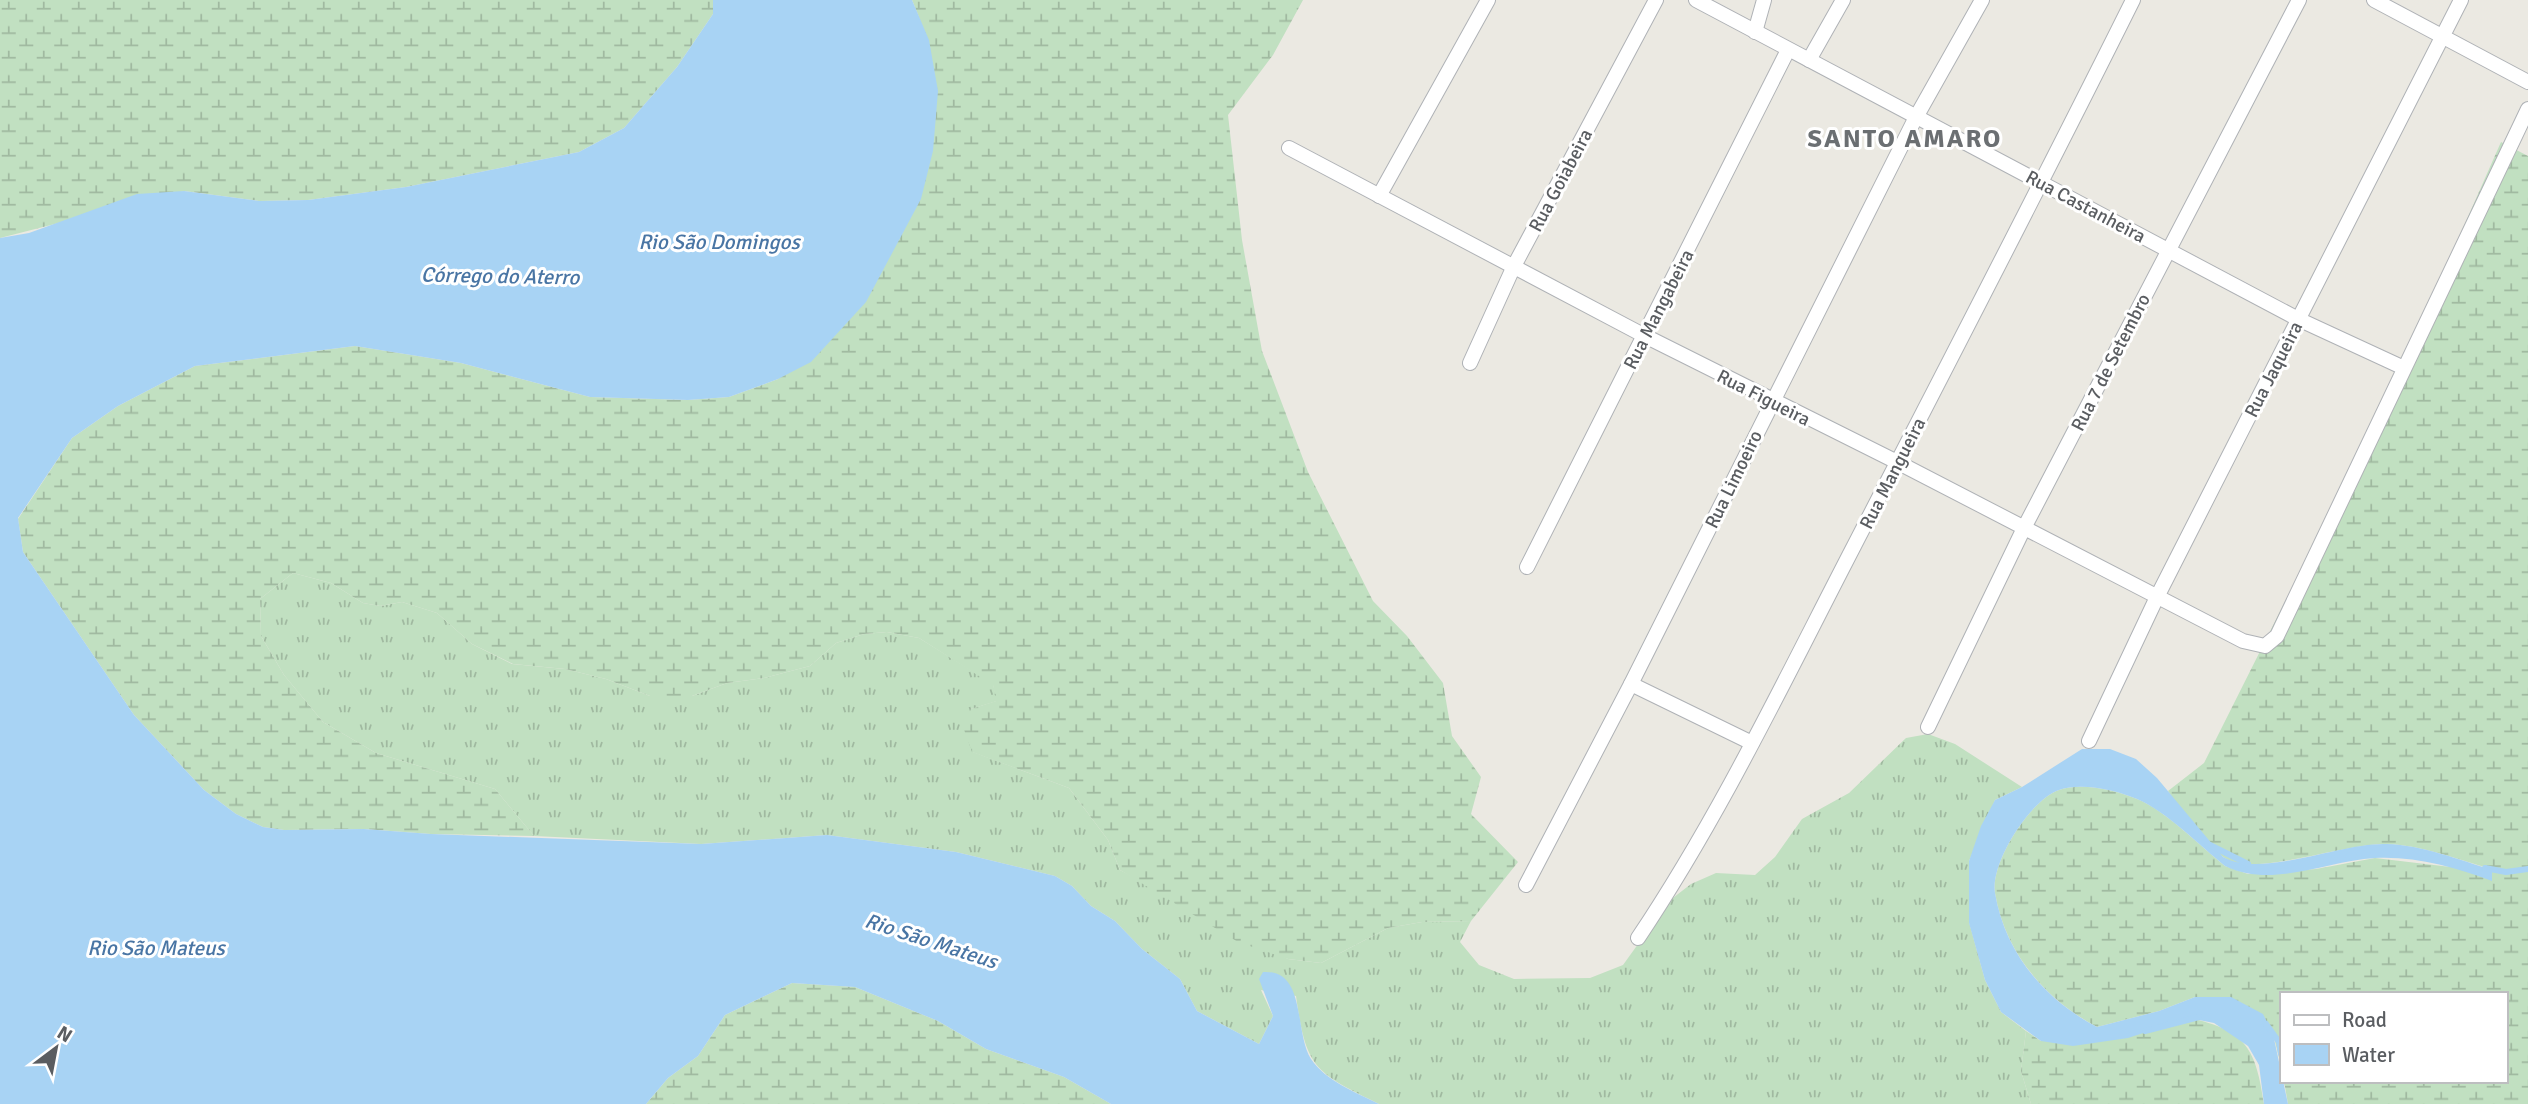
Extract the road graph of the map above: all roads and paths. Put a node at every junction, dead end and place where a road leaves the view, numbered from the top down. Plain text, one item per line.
1 (1488, 0) edge
2 (1656, 0) edge
3 (1696, 0) edge
4 (1764, 0) edge
5 (1843, 0) edge
6 (1982, 0) edge
7 (2133, 0) edge
8 (2299, 0) edge
9 (2374, 0) edge
10 (2460, 0) edge
11 (1755, 32) junction
12 (2442, 35) junction
13 (1788, 50) junction
14 (1809, 60) junction
15 (2528, 82) edge
16 (2528, 109) edge
17 (1916, 118) junction
18 (1289, 149) dead end
19 (2043, 183) junction
20 (1379, 196) junction
21 (2168, 250) junction
22 (1514, 266) junction
23 (2298, 318) junction
24 (1645, 336) junction
25 (1470, 363) dead end
26 (2404, 368) junction
27 (1772, 401) junction
28 (1897, 462) junction
29 (2024, 528) junction
30 (1527, 567) dead end
31 (2157, 597) junction
32 (1631, 684) junction
33 (1928, 727) dead end
34 (2089, 741) dead end
35 (1752, 743) junction
36 (1526, 885) dead end
37 (1638, 938) dead end

1 - 20 street
2 - 22 street, Rua Goiabeira
3 - 11 street, Rua Castanheira
4 - 11 street
5 - 14 street
6 - 17 street, Rua Limoeiro
7 - 19 street, Rua Mangueira
8 - 21 street, Rua 7 de Setembro
9 - 12 street
10 - 12 street, Rua Jaqueira
11 - 13 street, Rua Castanheira
12 - 15 street
12 - 23 street, Rua Jaqueira
13 - 14 street, Rua Castanheira
13 - 24 street, Rua Mangabeira
14 - 17 street, Rua Castanheira
16 - 26 street
17 - 19 street, Rua Castanheira
17 - 27 street, Rua Limoeiro
18 - 20 street, Rua Figueira
19 - 21 street, Rua Castanheira
19 - 28 street, Rua Mangueira
20 - 22 street, Rua Figueira
21 - 23 street, Rua Castanheira
21 - 29 street, Rua 7 de Setembro
22 - 24 street, Rua Figueira
22 - 25 street, Rua Goiabeira
23 - 26 street, Rua Castanheira
23 - 31 street, Rua Jaqueira
24 - 27 street, Rua Figueira
24 - 30 street, Rua Mangabeira
26 - 31 street, Rua Figueira
27 - 28 street, Rua Figueira
27 - 32 street, Rua Limoeiro
28 - 29 street, Rua Figueira
28 - 35 street, Rua Mangueira
29 - 31 street, Rua Figueira
29 - 33 street, Rua 7 de Setembro
31 - 34 street, Rua Jaqueira
32 - 35 street
32 - 36 street, Rua Limoeiro
35 - 37 street, Rua Mangueira

